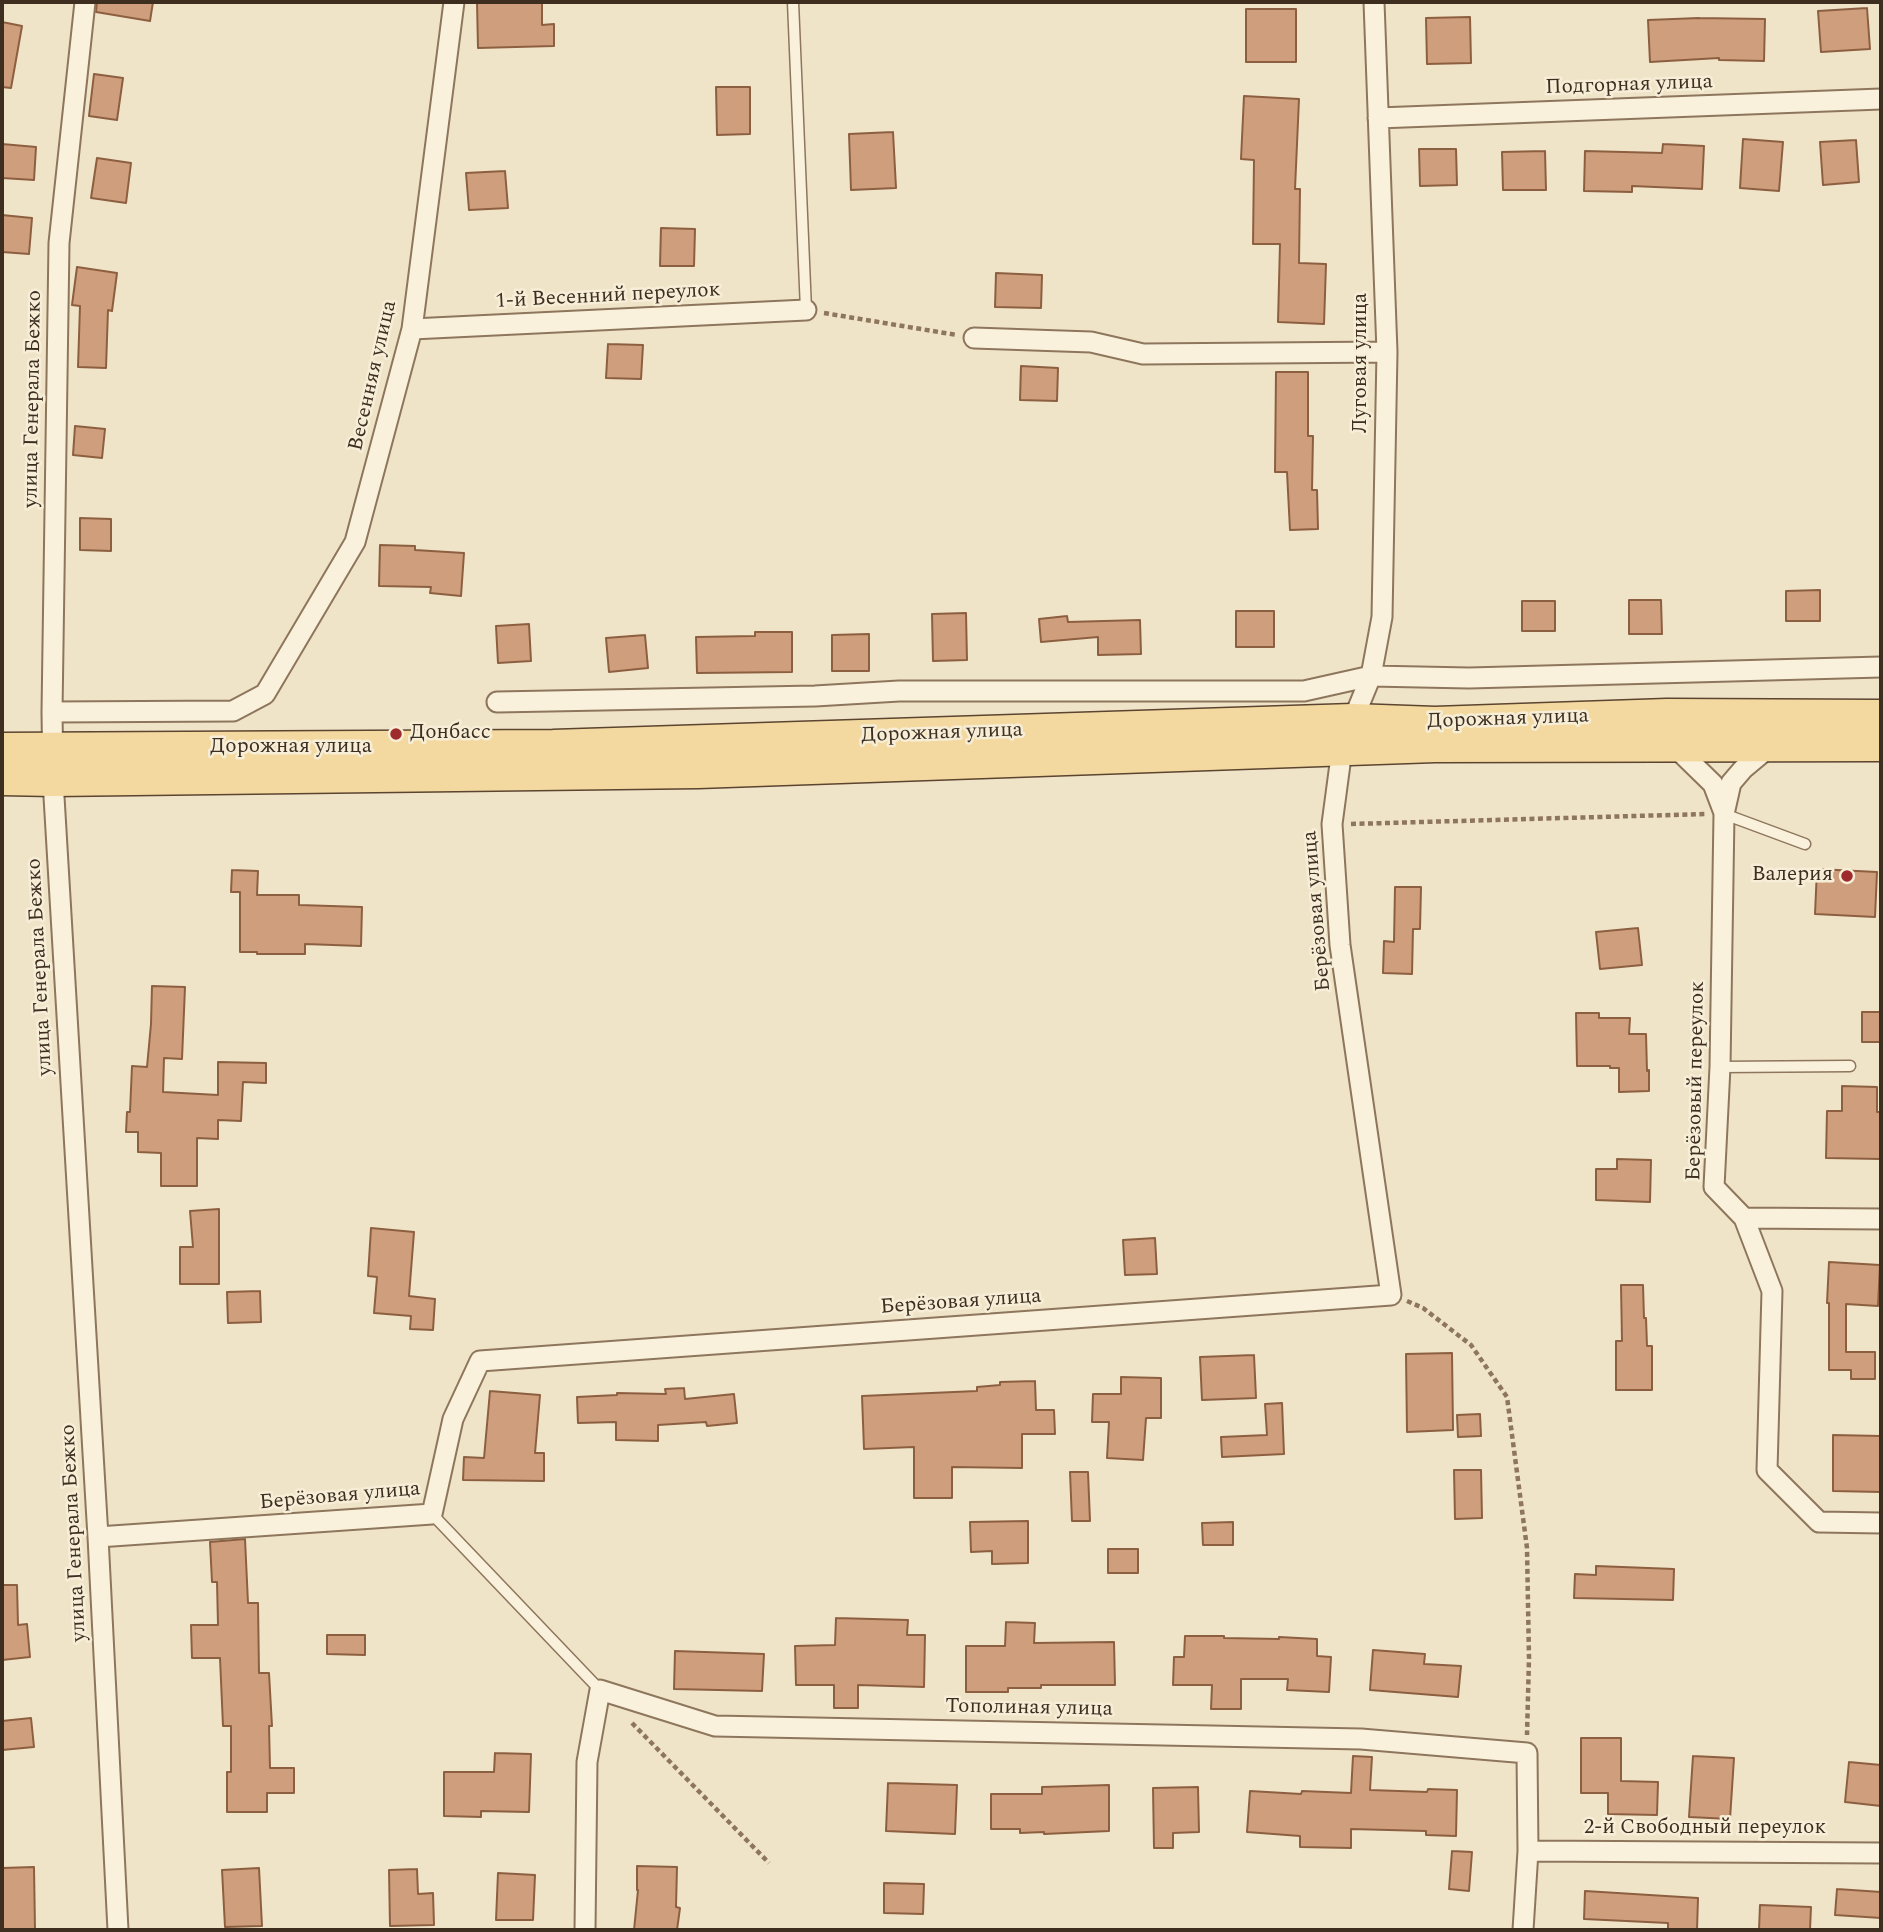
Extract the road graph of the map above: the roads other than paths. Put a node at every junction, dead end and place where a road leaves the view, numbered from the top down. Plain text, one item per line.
1 (85, 2) edge
2 (453, 2) edge
3 (793, 2) edge
4 (1374, 2) edge
5 (1881, 99) edge
6 (1378, 118) junction
7 (806, 310) joint
8 (412, 329) junction
9 (974, 338) road end
10 (1387, 352) junction
11 (1881, 667) edge
12 (1371, 676) junction
13 (497, 702) dead end
14 (52, 712) junction
15 (1881, 716) edge
16 (1347, 735) junction
17 (1672, 744) junction
18 (1773, 744) junction
19 (1881, 745) edge
20 (2, 749) edge
21 (53, 765) junction
22 (2, 779) edge
23 (1724, 814) junction
24 (1805, 844) dead end
25 (1850, 1066) dead end
26 (1720, 1067) junction
27 (1744, 1218) junction
28 (1881, 1219) edge
29 (432, 1514) junction
30 (1881, 1523) edge
31 (98, 1537) junction
32 (600, 1690) junction
33 (1528, 1851) junction
34 (1881, 1853) edge
35 (118, 1930) edge
36 (585, 1930) edge
37 (1523, 1930) edge

1 - 14 street, улица Генерала Бежко
2 - 8 street, Весенняя улица
3 - 7 lane
4 - 6 street, Луговая улица
5 - 6 street, Подгорная улица
6 - 10 street, Луговая улица
7 - 8 street, 1-й Весенний переулок
8 - 14 street, Весенняя улица
9 - 10 street
10 - 12 street, Луговая улица
11 - 12 street, Дорожная улица
12 - 13 street, Дорожная улица
12 - 16 street, Луговая улица
14 - 21 street, улица Генерала Бежко
15 - 16 main road, Дорожная улица
16 - 17 main road, Дорожная улица
16 - 21 main road, Дорожная улица
16 - 29 street, Берёзовая улица
17 - 18 main road, Дорожная улица
17 - 23 street, Берёзовый переулок
18 - 19 main road, Дорожная улица
18 - 23 street, Берёзовый переулок
20 - 21 main road, Дорожная улица
21 - 22 main road, Дорожная улица
21 - 31 street, улица Генерала Бежко
23 - 24 lane
23 - 26 street, Берёзовый переулок
25 - 26 lane
26 - 27 street, Берёзовый переулок
27 - 28 street
27 - 30 street, Берёзовый переулок
29 - 31 street, Берёзовая улица
29 - 32 lane
31 - 35 street, улица Генерала Бежко
32 - 33 street, Тополиная улица
32 - 36 street
33 - 34 street, 2-й Свободный переулок
33 - 37 street

